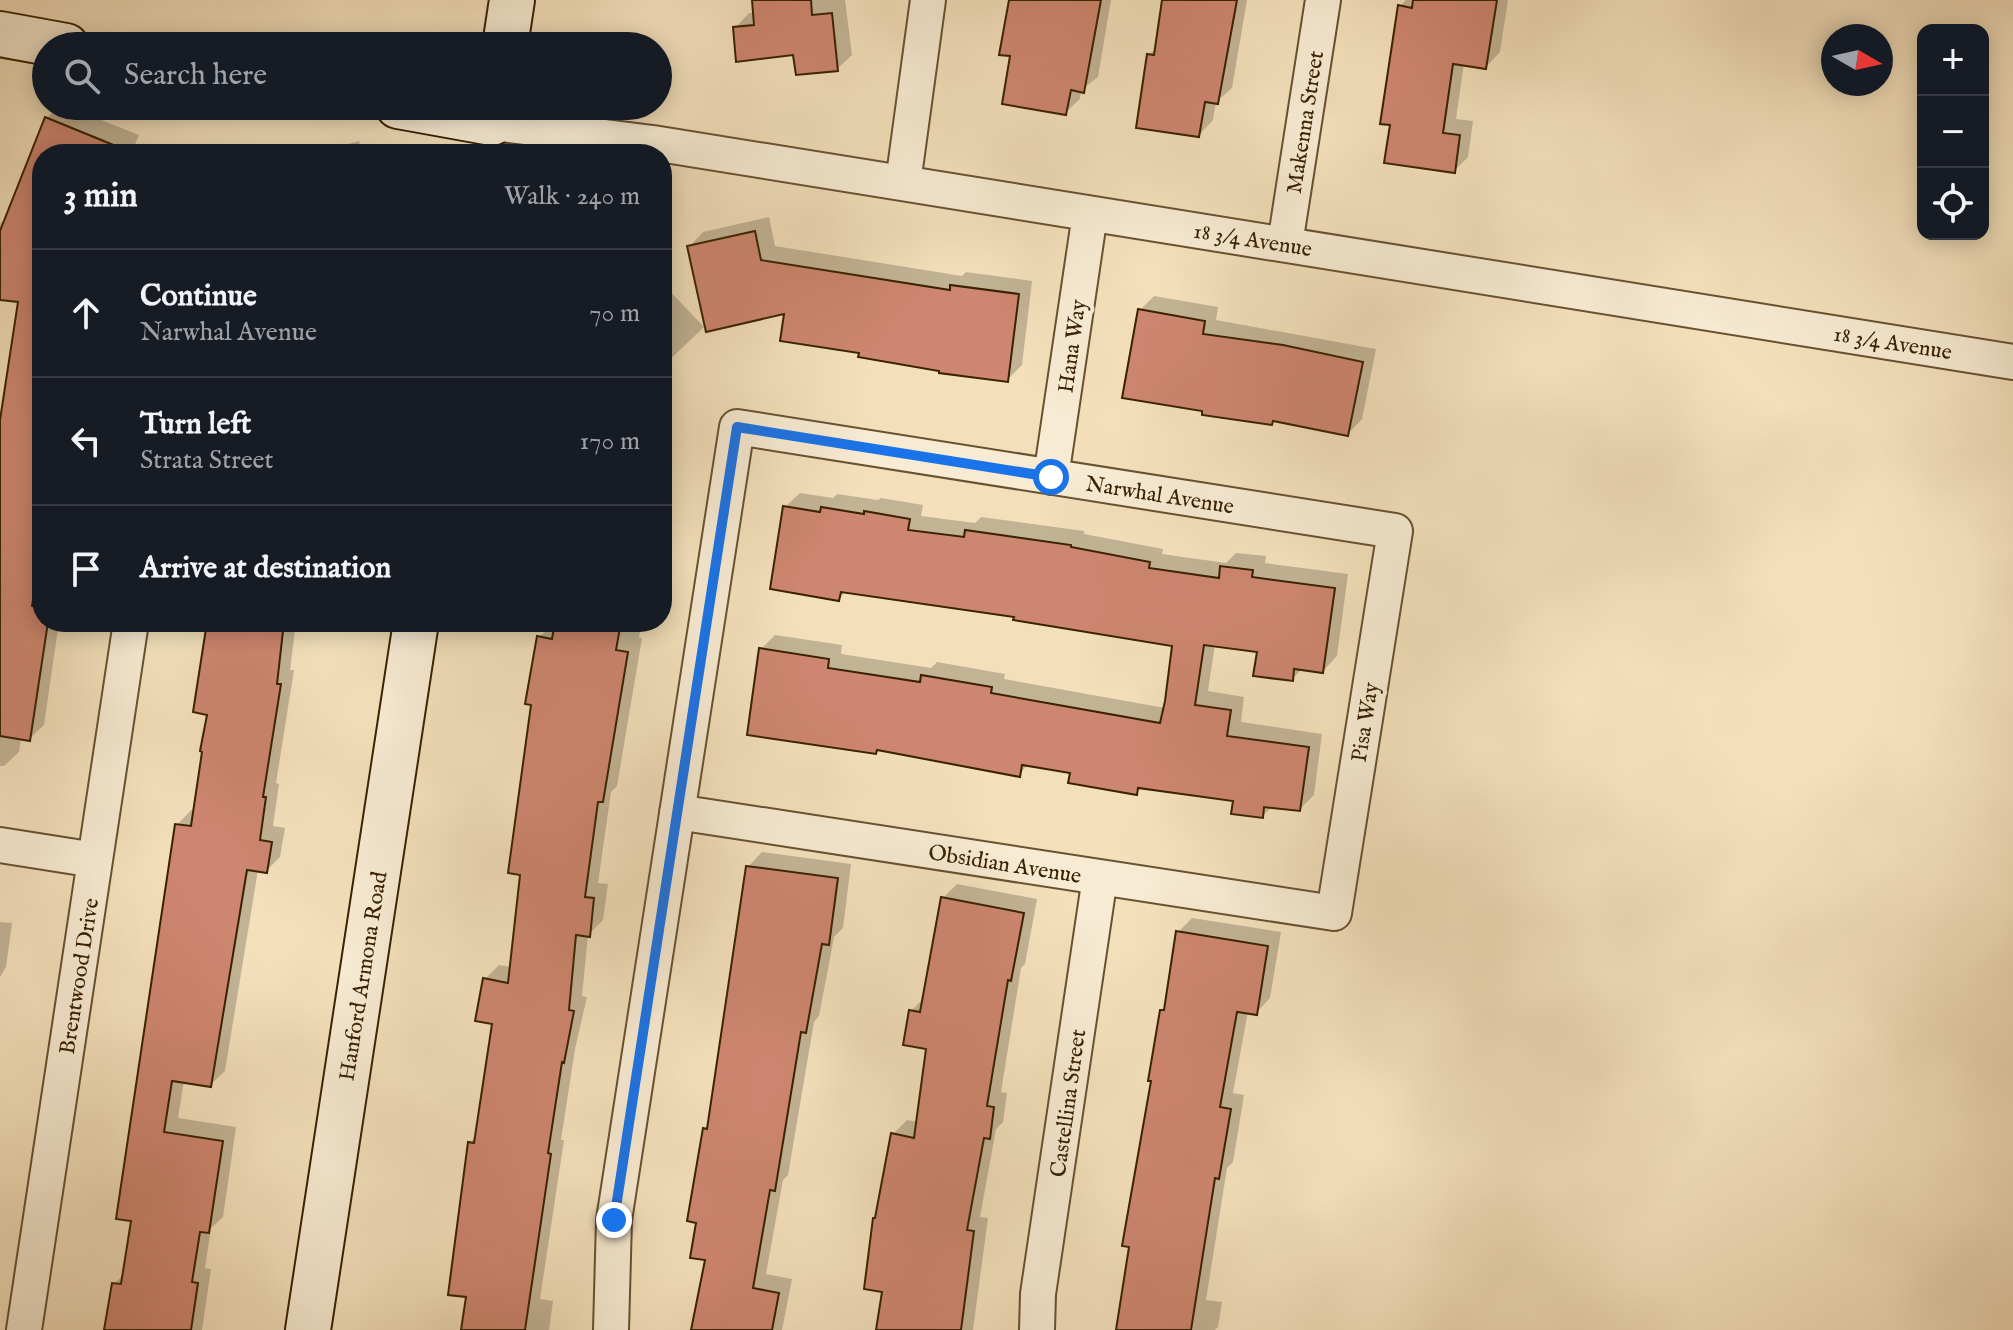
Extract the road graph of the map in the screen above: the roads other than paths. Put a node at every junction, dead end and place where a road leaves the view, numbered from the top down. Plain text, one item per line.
1 (512, 0) edge
2 (928, 0) edge
3 (1323, 0) edge
4 (507, 32) edge
5 (0, 34) edge
6 (32, 40) edge
7 (458, 120) edge
8 (492, 128) edge
9 (659, 144) edge
10 (672, 146) edge
11 (903, 183) junction
12 (1090, 214) junction
13 (1285, 244) junction
14 (2013, 362) edge
15 (1051, 477) junction
16 (1395, 531) joint
17 (129, 632) edge
18 (414, 632) edge
19 (677, 812) junction
20 (0, 845) edge
21 (95, 860) junction
22 (1100, 877) junction
23 (1334, 913) joint
24 (24, 1330) edge
25 (308, 1330) edge
26 (611, 1330) edge
27 (1037, 1330) edge

1 - 4 main road
2 - 11 street
3 - 13 street, Makenna Street
5 - 6 main road
7 - 8 main road
8 - 9 street, 18 3/4 Avenue
10 - 11 street, 18 3/4 Avenue
11 - 12 street, 18 3/4 Avenue
12 - 13 street, 18 3/4 Avenue
12 - 15 street, Hana Way
13 - 14 street, 18 3/4 Avenue
15 - 16 street, Narwhal Avenue
15 - 19 street, Narwhal Avenue
16 - 23 street, Pisa Way
17 - 21 street, Brentwood Drive
18 - 25 main road, Hanford Armona Road
19 - 22 street, Obsidian Avenue
19 - 26 street
20 - 21 street
21 - 24 street, Brentwood Drive
22 - 23 street, Obsidian Avenue
22 - 27 street, Castellina Street

